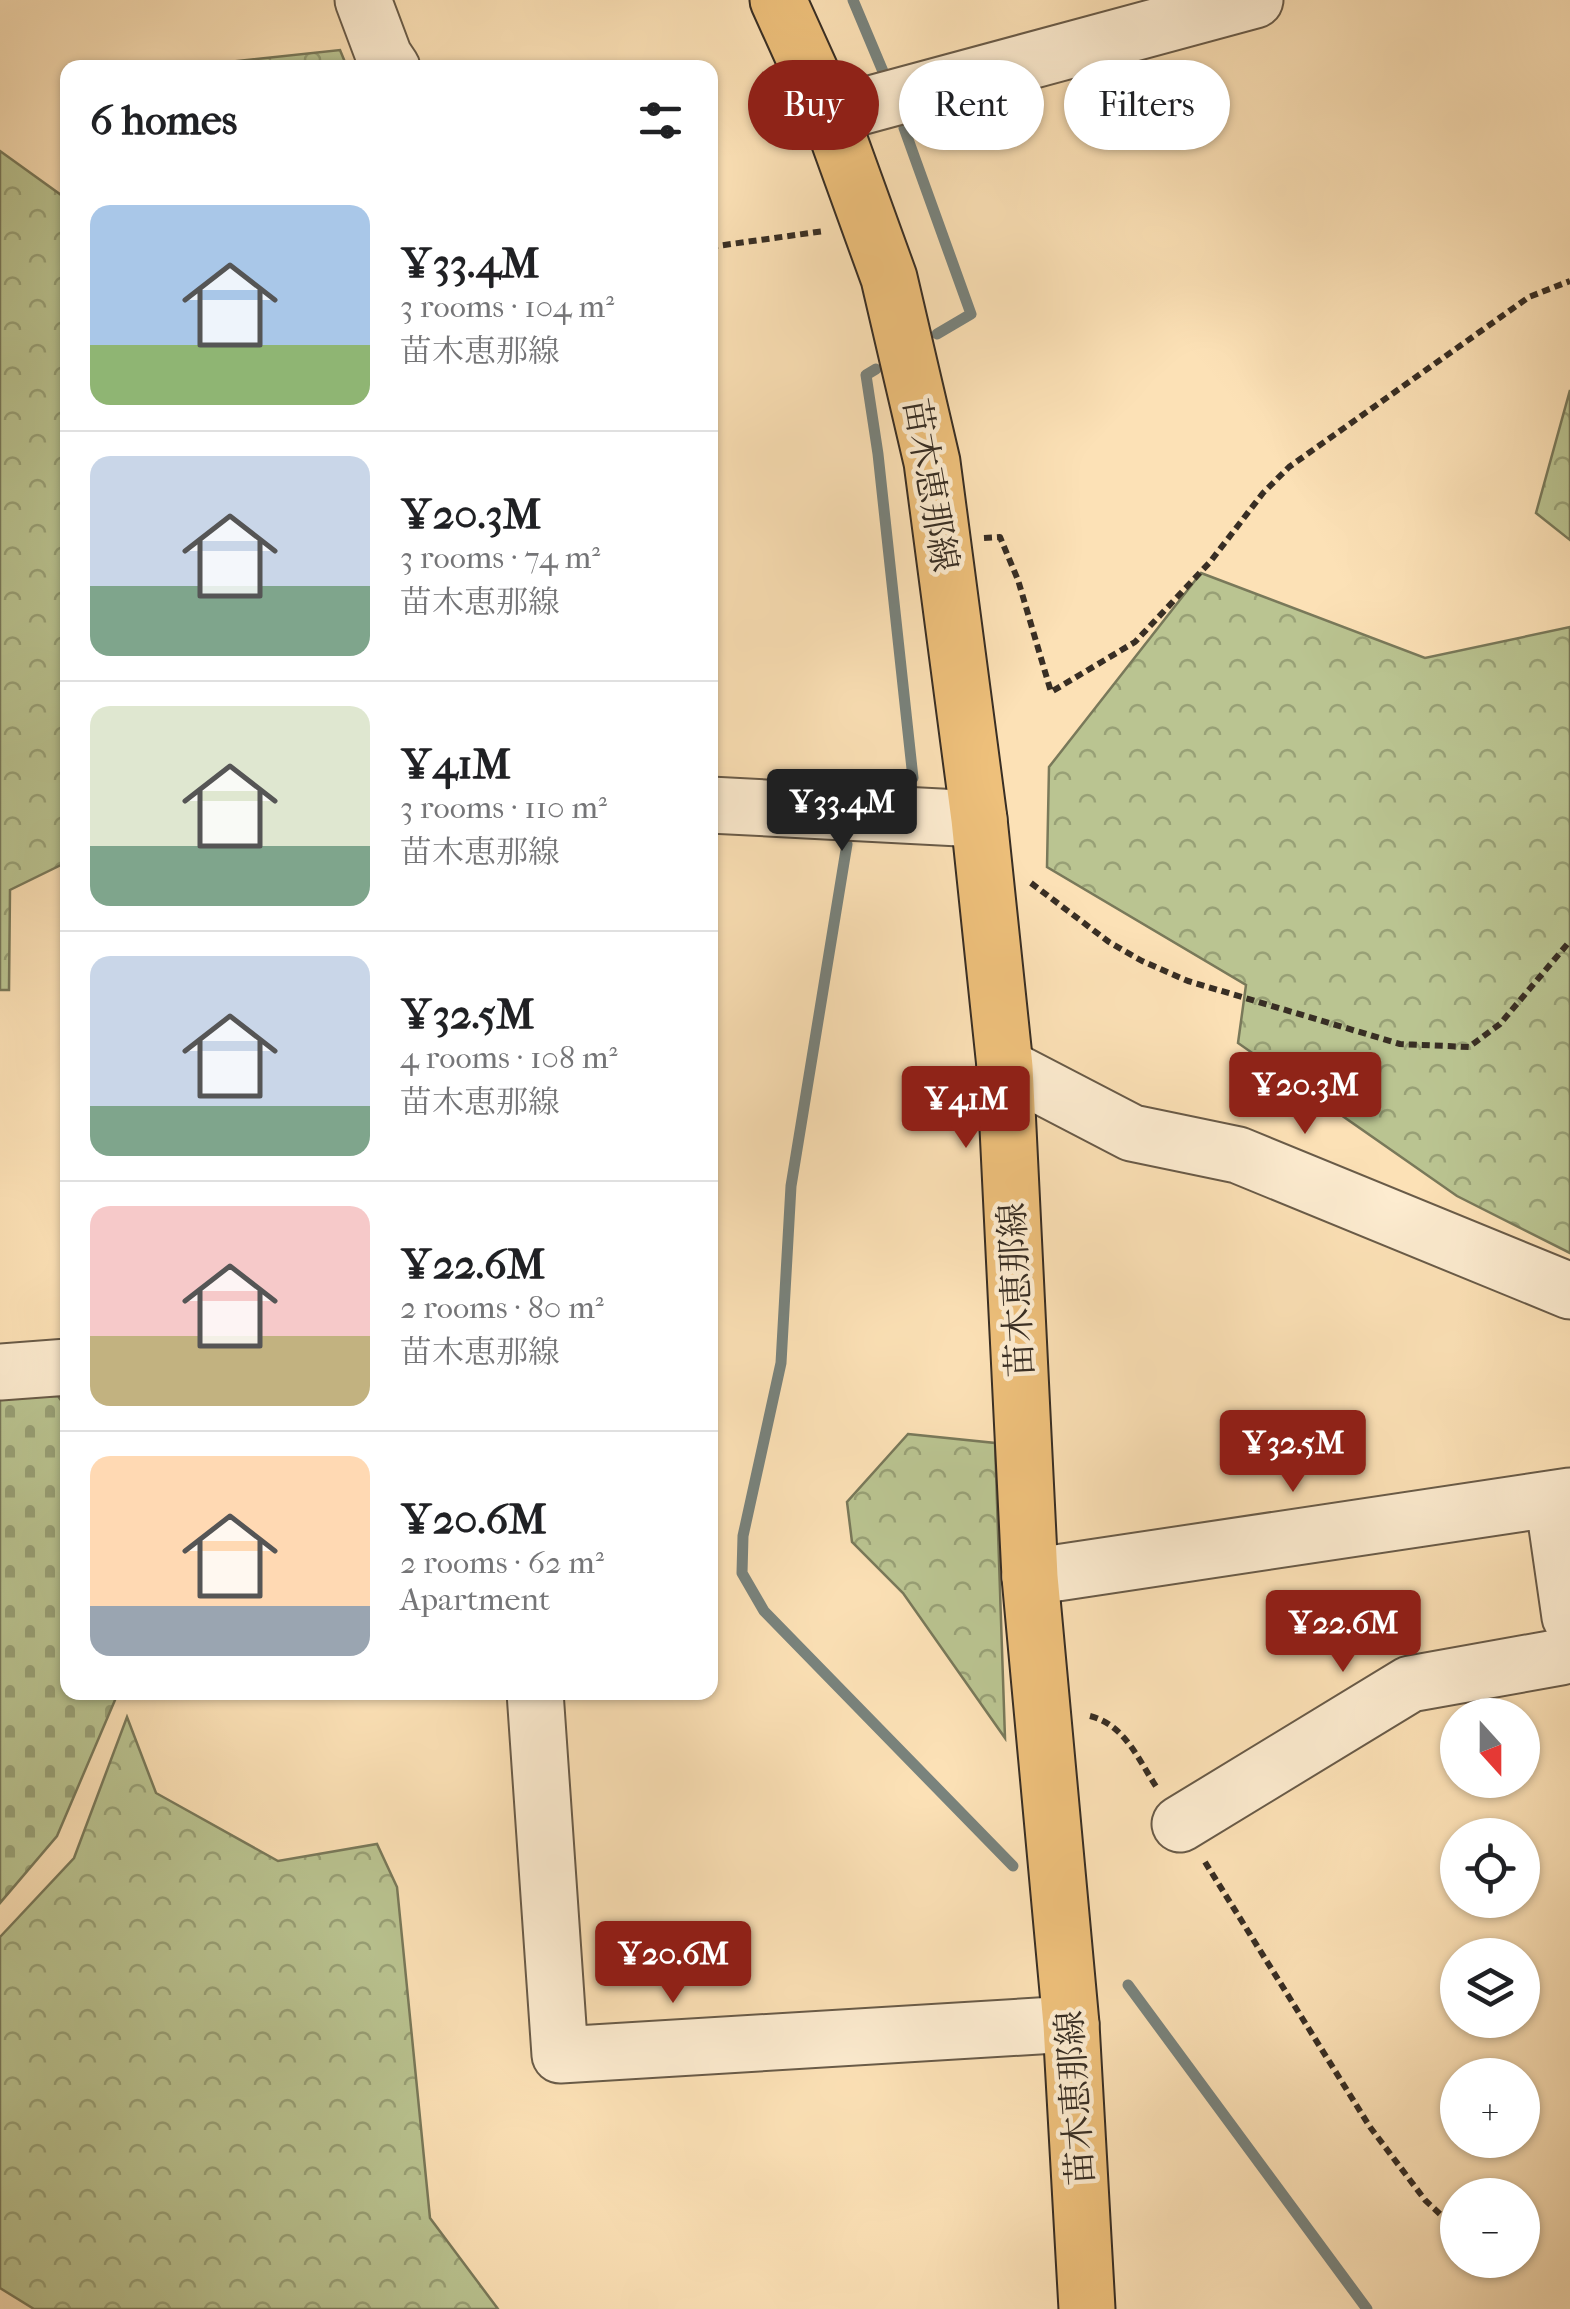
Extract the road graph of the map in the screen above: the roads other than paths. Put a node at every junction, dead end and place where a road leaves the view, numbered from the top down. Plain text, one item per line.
1 (363, 0) edge
2 (778, 0) edge
3 (1255, 0) edge
4 (387, 60) edge
5 (805, 60) edge
6 (879, 102) edge
7 (843, 150) edge
8 (718, 805) edge
9 (979, 819) junction
10 (1004, 1067) junction
11 (1570, 1292) edge
12 (60, 1368) edge
13 (0, 1372) edge
14 (1561, 1498) edge
15 (1030, 1576) junction
16 (1570, 1617) edge
17 (1570, 1651) edge
18 (536, 1700) edge
19 (1180, 1824) road end
20 (1071, 2024) junction
21 (1088, 2309) edge

1 - 4 street
2 - 5 main road, 苗木恵那線
3 - 6 street
7 - 9 main road, 苗木恵那線
8 - 9 street
9 - 10 main road, 苗木恵那線
10 - 11 street
10 - 15 main road, 苗木恵那線
12 - 13 street
14 - 15 street
14 - 16 street
15 - 20 main road, 苗木恵那線
17 - 19 street
18 - 20 street
20 - 21 main road, 苗木恵那線

